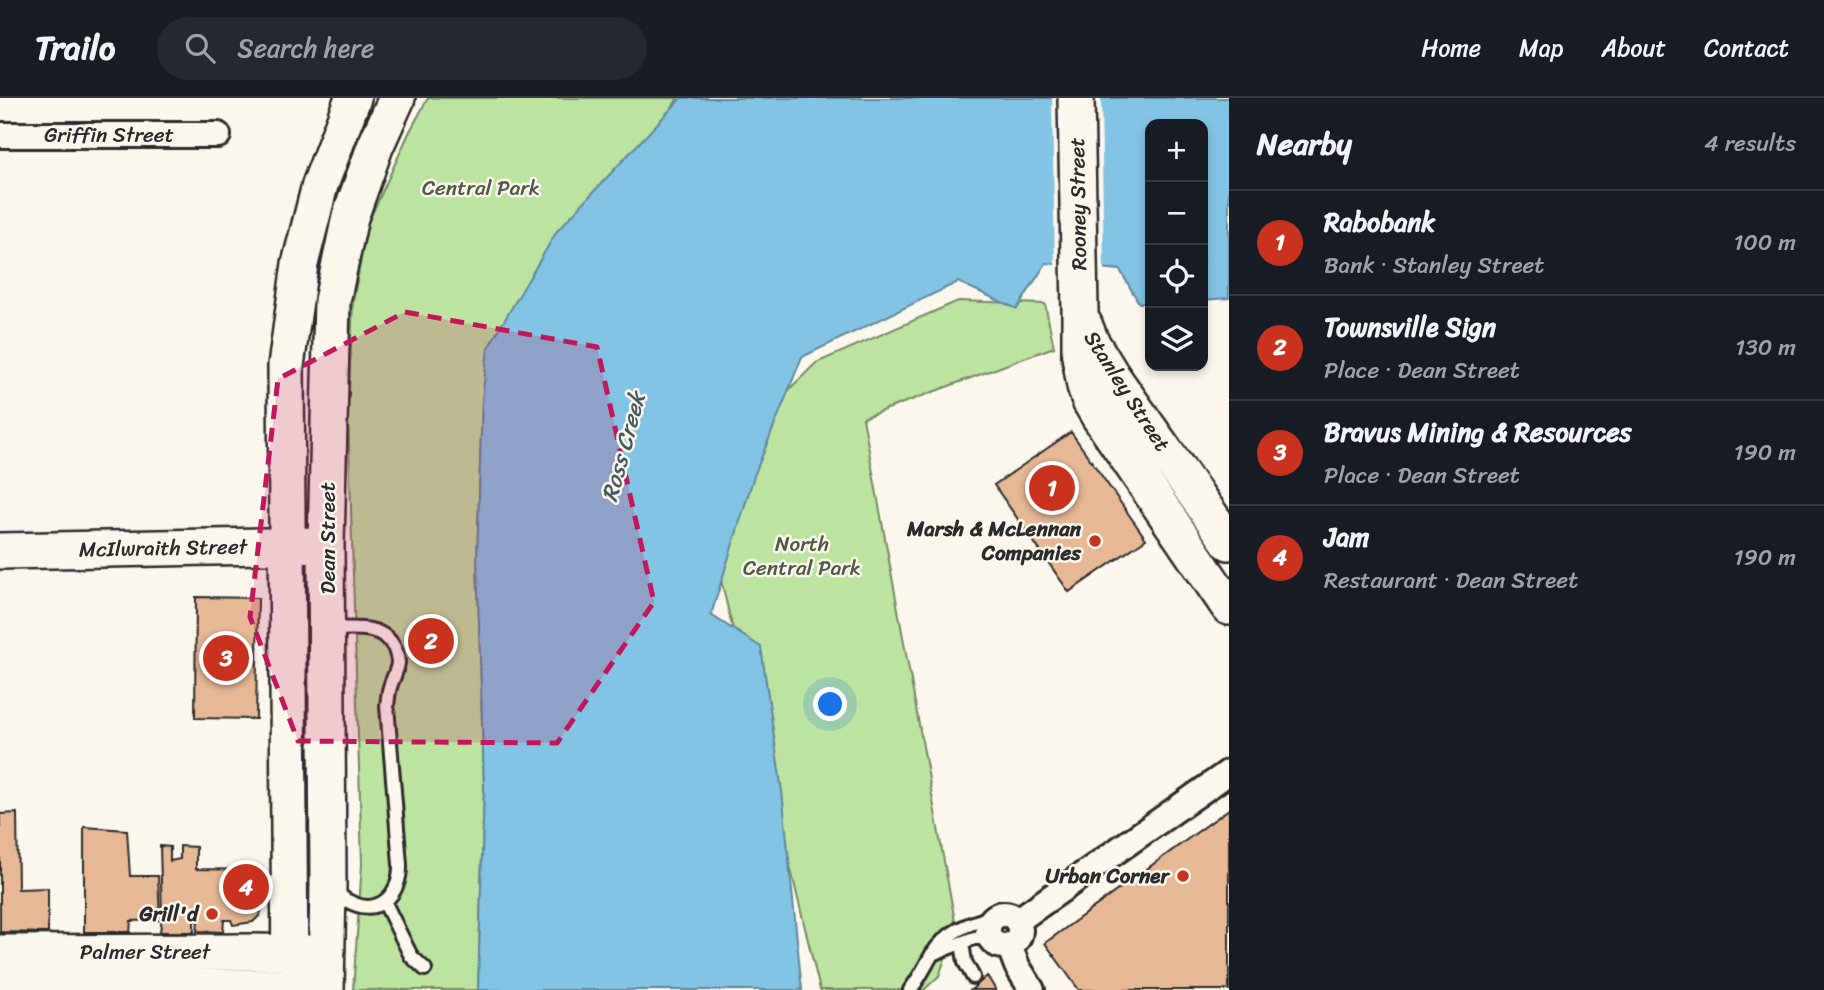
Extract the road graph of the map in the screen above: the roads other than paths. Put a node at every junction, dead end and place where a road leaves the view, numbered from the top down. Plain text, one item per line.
1 (353, 98) edge
2 (397, 98) edge
3 (1076, 98) edge
4 (0, 135) edge
5 (218, 135) dead end
6 (1080, 310) joint
7 (1114, 407) junction
8 (1229, 542) edge
9 (326, 545) junction
10 (288, 546) junction
11 (0, 551) edge
12 (1229, 607) edge
13 (328, 629) junction
14 (1229, 772) edge
15 (328, 885) junction
16 (386, 902) junction
17 (1003, 930) junction
18 (962, 943) junction
19 (0, 953) edge
20 (290, 953) junction
21 (327, 953) junction
22 (932, 954) junction
23 (425, 969) dead end
24 (57, 975) edge
25 (973, 977) dead end
26 (0, 982) edge
27 (290, 988) edge
28 (326, 989) edge
29 (910, 990) edge
30 (1032, 990) edge

1 - 10 main road, Dean Street
2 - 9 main road, Dean Street
3 - 6 main road, Rooney Street
4 - 5 street, Griffin Street
6 - 7 main road, Stanley Street
7 - 8 main road, Stanley Street
7 - 12 main road, Stanley Street
9 - 10 main road, McIlwraith Street
9 - 13 main road, Dean Street
10 - 11 main road, McIlwraith Street
10 - 20 main road, Dean Street
13 - 15 main road, Dean Street
13 - 16 lane
14 - 17 street
15 - 16 lane
15 - 21 main road, Dean Street
16 - 23 lane
17 - 18 lane
17 - 22 lane
17 - 30 street
18 - 22 lane
18 - 25 lane
19 - 24 main road, Palmer Street
20 - 21 main road, Palmer Street
20 - 24 main road, Palmer Street
20 - 27 main road, Dean Street
21 - 28 main road, Dean Street
22 - 29 lane
24 - 26 main road, Palmer Street
24 - 27 main road, Palmer Street
27 - 28 main road, Palmer Street

